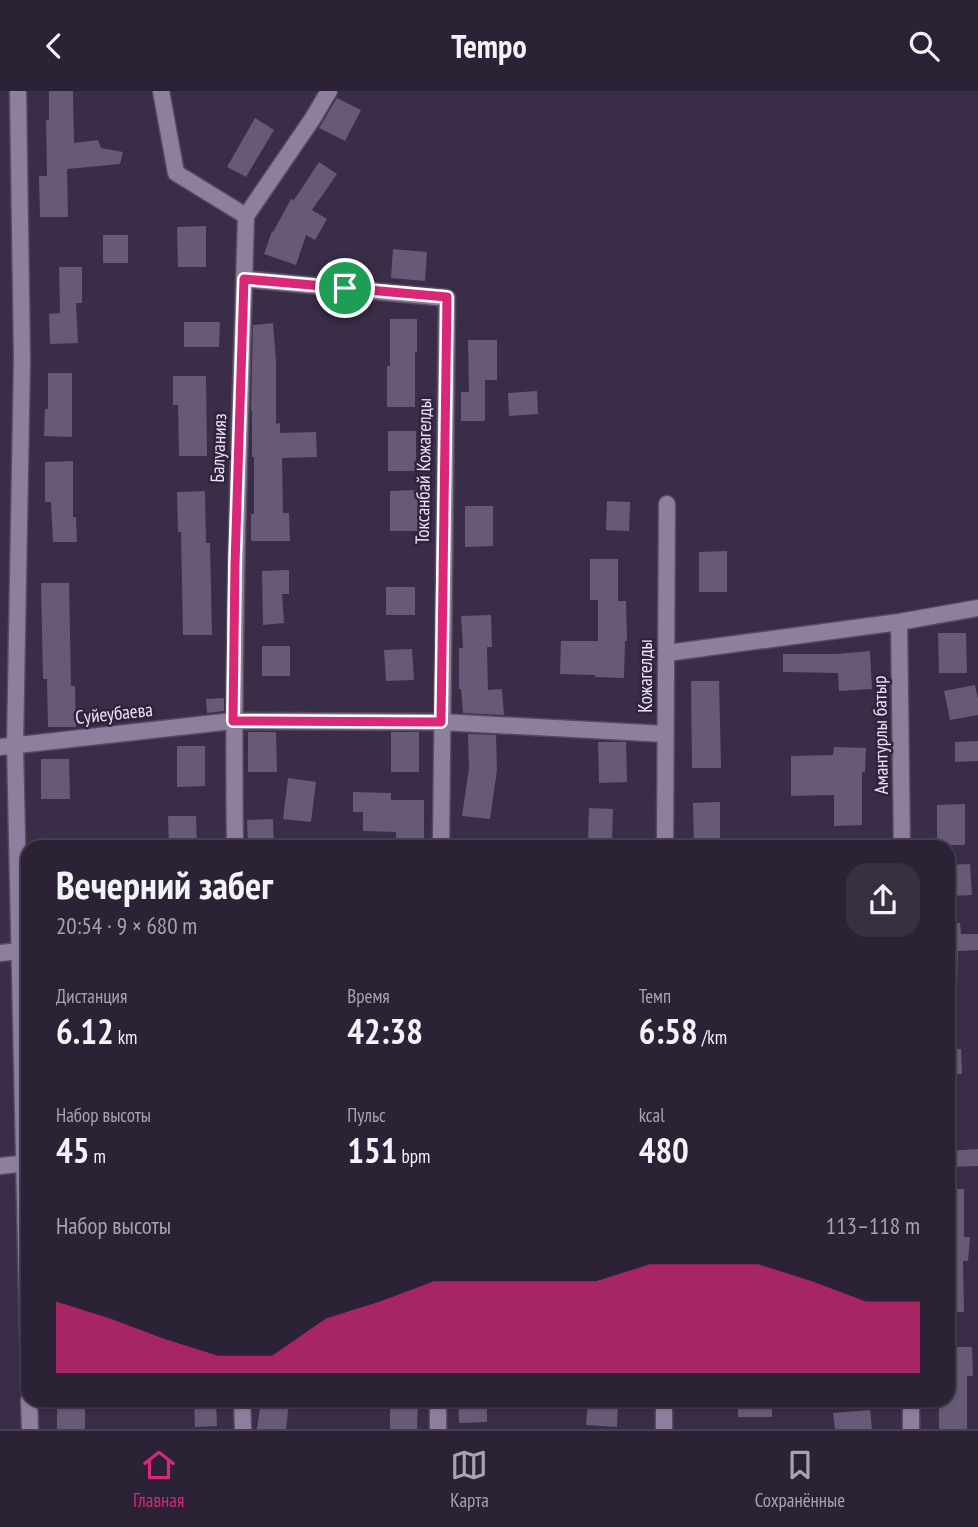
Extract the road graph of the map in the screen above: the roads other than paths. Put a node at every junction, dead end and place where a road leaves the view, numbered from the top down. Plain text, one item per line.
1 (18, 91) edge
2 (162, 91) edge
3 (329, 91) edge
4 (246, 216) junction
5 (244, 279) junction
6 (667, 504) dead end
7 (978, 608) edge
8 (899, 622) junction
9 (667, 653) junction
10 (233, 721) junction
11 (441, 722) junction
12 (666, 734) junction
13 (8, 746) edge
14 (235, 840) edge
15 (441, 840) edge
16 (666, 840) edge
17 (902, 840) edge
18 (20, 951) junction
19 (0, 953) edge
20 (21, 986) edge
21 (21, 1163) edge
22 (0, 1165) edge
23 (29, 1407) edge
24 (243, 1407) edge
25 (438, 1407) edge
26 (664, 1407) edge
27 (911, 1407) edge
28 (30, 1429) edge
29 (243, 1429) edge
30 (438, 1429) edge
31 (664, 1429) edge
32 (911, 1429) edge

1 - 13 street
2 - 4 street
3 - 4 street
4 - 5 street, Балуанияз
5 - 10 street, Балуанияз
5 - 11 street, Токсанбай Кожагелды
6 - 9 street, Кожагелды
7 - 8 street
8 - 9 street
8 - 17 street, Амантурлы батыр
9 - 12 street, Кожагелды
10 - 11 street, Суйеубаева
10 - 13 street, Суйеубаева
10 - 14 street, Балуанияз
11 - 12 street, Суйеубаева
11 - 15 street, Токсанбай Кожагелды
12 - 16 street, Кожагелды
13 - 18 street
18 - 19 street
18 - 20 street
21 - 22 street
23 - 28 street
24 - 29 street
25 - 30 street
26 - 31 street
27 - 32 street

